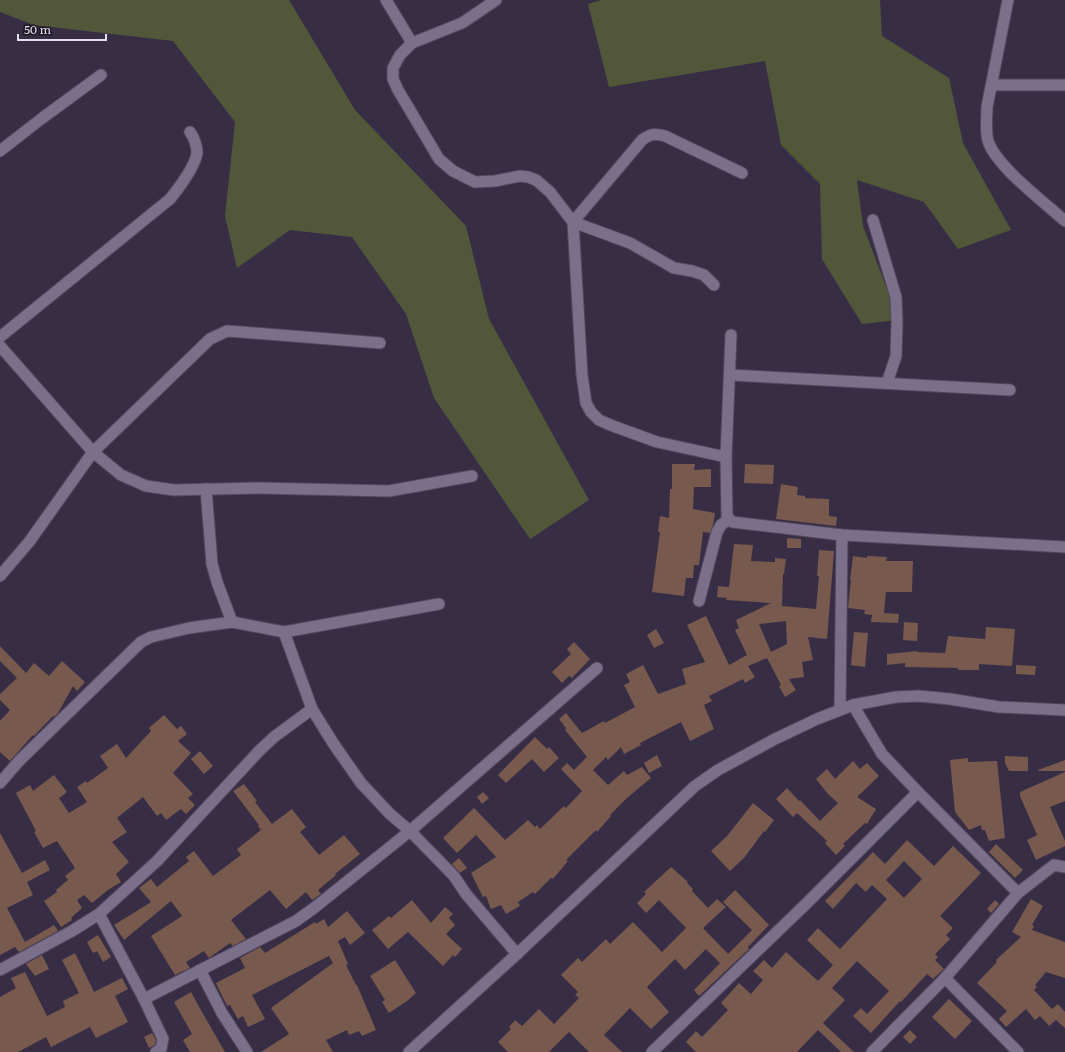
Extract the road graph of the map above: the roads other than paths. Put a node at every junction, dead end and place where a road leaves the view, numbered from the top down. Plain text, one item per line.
1 (386, 0) edge
2 (496, 0) edge
3 (1008, 0) edge
4 (412, 43) junction
5 (100, 75) dead end
6 (992, 85) junction
7 (1065, 85) edge
8 (190, 132) dead end
9 (0, 151) edge
10 (742, 173) dead end
11 (873, 220) dead end
12 (1065, 221) edge
13 (573, 222) junction
14 (714, 285) dead end
15 (731, 335) dead end
16 (0, 338) edge
17 (380, 343) dead end
18 (0, 346) edge
19 (730, 375) junction
20 (887, 383) junction
21 (1010, 390) dead end
22 (93, 452) junction
23 (726, 457) junction
24 (472, 476) dead end
25 (206, 489) junction
26 (729, 519) junction
27 (842, 535) junction
28 (1065, 547) edge
29 (0, 576) edge
30 (699, 601) dead end
31 (439, 604) dead end
32 (232, 622) junction
33 (284, 632) junction
34 (597, 668) dead end
35 (853, 705) junction
36 (312, 708) junction
37 (840, 709) junction
38 (1065, 710) edge
39 (0, 783) edge
40 (918, 792) junction
41 (410, 831) junction
42 (1065, 867) edge
43 (1018, 893) junction
44 (99, 914) junction
45 (517, 954) junction
46 (0, 970) edge
47 (200, 970) junction
48 (945, 978) junction
49 (144, 999) junction
50 (156, 1052) edge
51 (247, 1052) edge
52 (409, 1052) edge
53 (652, 1052) edge
54 (872, 1052) edge
55 (1018, 1052) edge

1 - 4 street
2 - 4 street
3 - 6 street
4 - 13 street
5 - 9 street
6 - 7 street
6 - 12 street
8 - 16 street
10 - 13 street
11 - 20 street
13 - 14 street
13 - 23 street
15 - 19 street
17 - 22 street
18 - 22 street
19 - 20 street
19 - 23 street
20 - 21 street
22 - 25 street
22 - 29 street
23 - 26 street
24 - 25 street
25 - 32 street
26 - 27 street
26 - 30 street
27 - 28 street
27 - 37 street
31 - 33 street
32 - 33 street
32 - 39 street
33 - 36 street
34 - 41 street
35 - 37 street
35 - 38 street
35 - 40 street
36 - 41 street
36 - 44 street
37 - 45 street
40 - 43 street
40 - 53 street
41 - 45 street
41 - 47 street
42 - 43 street
43 - 48 street
44 - 46 street
44 - 49 street
45 - 52 street
47 - 49 street
47 - 51 street
48 - 54 street
48 - 55 street
49 - 50 street

